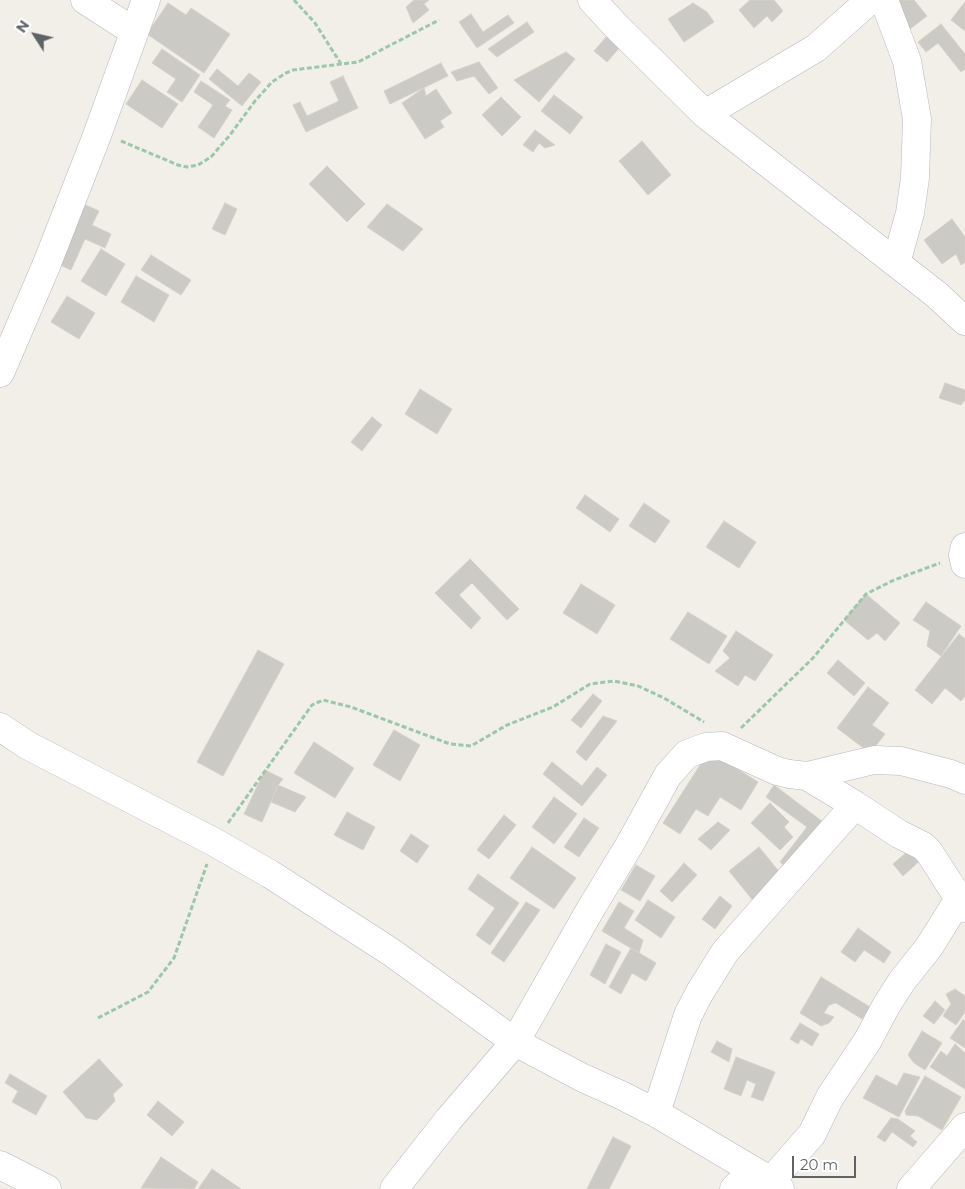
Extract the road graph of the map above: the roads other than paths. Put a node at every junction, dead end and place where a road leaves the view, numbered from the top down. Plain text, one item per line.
1 (85, 0) edge
2 (146, 0) edge
3 (592, 0) edge
4 (870, 0) edge
5 (884, 0) edge
6 (134, 31) junction
7 (705, 114) junction
8 (896, 263) junction
9 (965, 321) edge
10 (0, 373) edge
11 (0, 726) edge
12 (807, 776) junction
13 (965, 780) edge
14 (856, 804) junction
15 (962, 903) edge
16 (515, 1042) junction
17 (656, 1113) junction
18 (965, 1126) edge
19 (0, 1165) edge
20 (775, 1185) edge
21 (46, 1189) edge
22 (394, 1189) edge
23 (734, 1189) edge
24 (911, 1189) edge

1 - 6 street
2 - 6 street
3 - 7 street
4 - 7 street
5 - 8 street
6 - 10 street
7 - 8 street
8 - 9 street
11 - 16 street
12 - 13 street
12 - 14 street
12 - 16 street
14 - 15 street
14 - 17 street
15 - 20 street
16 - 17 street
16 - 22 street
17 - 20 street
18 - 24 street
19 - 21 street
20 - 23 street

